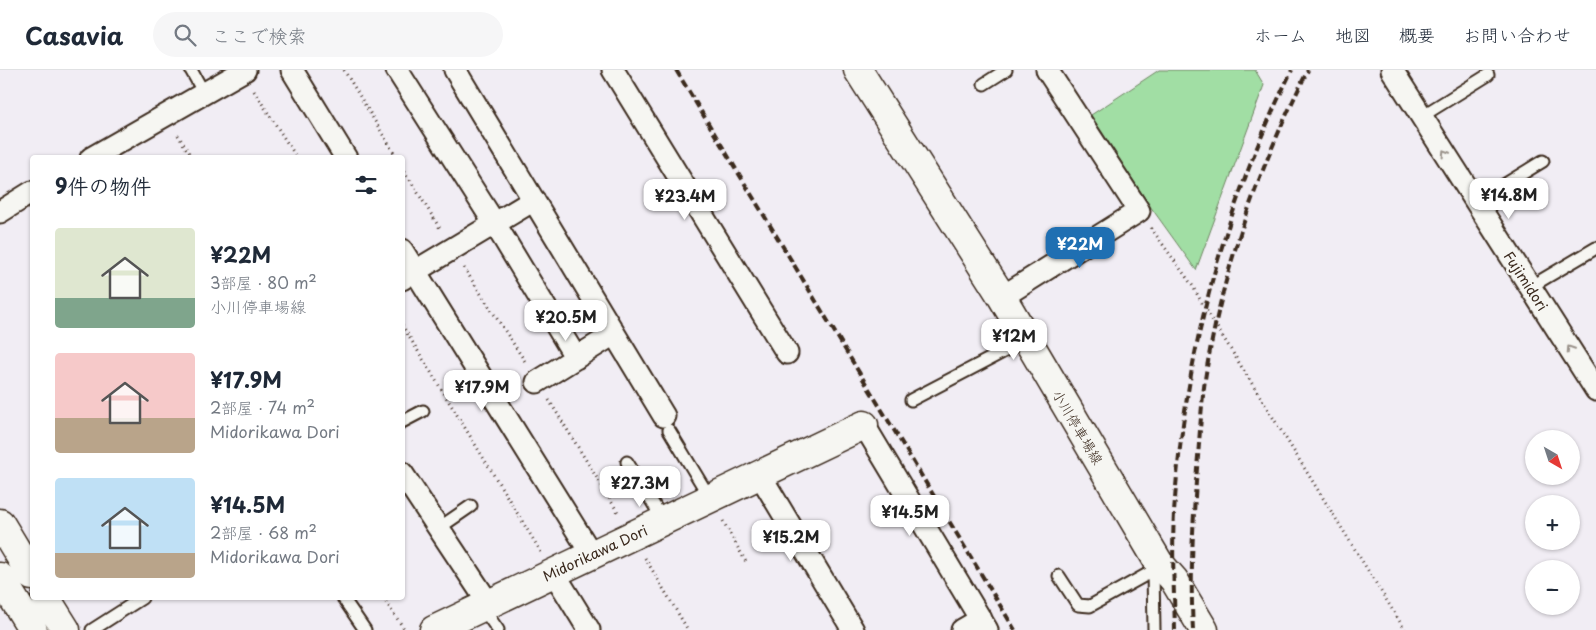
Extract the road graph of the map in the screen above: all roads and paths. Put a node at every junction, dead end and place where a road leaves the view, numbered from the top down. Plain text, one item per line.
1 (191, 70) edge
2 (292, 70) edge
3 (344, 70) edge
4 (396, 70) edge
5 (455, 70) edge
6 (613, 70) edge
7 (858, 70) edge
8 (1006, 70) edge
9 (1047, 70) edge
10 (1392, 70) edge
11 (244, 71) edge
12 (1488, 76) dead end
13 (984, 84) dead end
14 (204, 93) junction
15 (1422, 116) junction
16 (96, 155) edge
17 (295, 155) edge
18 (344, 155) edge
19 (395, 155) edge
20 (1543, 161) dead end
21 (405, 172) edge
22 (30, 193) edge
23 (534, 200) junction
24 (1476, 202) junction
25 (1139, 211) junction
26 (0, 212) edge
27 (495, 224) junction
28 (1596, 248) edge
29 (452, 249) junction
30 (405, 261) edge
31 (409, 276) edge
32 (1530, 287) junction
33 (1002, 297) junction
34 (405, 329) edge
35 (614, 334) junction
36 (1026, 340) junction
37 (787, 353) dead end
38 (576, 358) junction
39 (1593, 378) edge
40 (537, 382) junction
41 (910, 400) dead end
42 (423, 411) dead end
43 (405, 420) edge
44 (666, 423) joint
45 (864, 425) joint
46 (627, 462) dead end
47 (760, 475) junction
48 (405, 477) edge
49 (710, 498) junction
50 (471, 506) dead end
51 (664, 520) junction
52 (0, 523) edge
53 (439, 528) junction
54 (632, 536) junction
55 (592, 555) junction
56 (746, 562) dead end
57 (548, 563) junction
58 (1156, 567) junction
59 (30, 573) edge
60 (1060, 576) dead end
61 (0, 577) edge
62 (47, 600) edge
63 (139, 600) edge
64 (344, 600) edge
65 (385, 600) edge
66 (486, 606) junction
67 (984, 625) edge
68 (33, 630) edge
69 (66, 630) edge
70 (92, 630) edge
71 (364, 630) edge
72 (405, 630) edge
73 (434, 630) edge
74 (498, 630) edge
75 (589, 630) edge
76 (688, 630) edge
77 (853, 630) edge
78 (962, 630) edge
79 (1154, 630) edge
80 (1204, 630) edge
81 (1405, 630) edge

1 - 14 lane
2 - 18 street
3 - 19 path
4 - 27 street
5 - 23 street
6 - 37 street
7 - 33 main road, 小川停車場線
8 - 13 lane
9 - 25 street
10 - 15 street, Fujimidori
11 - 14 street
11 - 17 path
12 - 15 lane
14 - 16 street
24 -> 15 street, Fujimidori
20 - 24 lane
21 - 29 path
22 - 26 street
23 - 27 street
23 - 35 street
24 - 32 street, Fujimidori
25 - 33 street
25 - 81 path
27 - 29 street
27 - 38 street
28 - 32 lane
29 - 31 street
29 - 40 path
30 - 31 street
31 - 55 street
39 -> 32 street, Fujimidori
33 - 36 main road, 小川停車場線
34 - 57 path
35 - 38 street
35 - 44 street
36 - 41 lane
36 - 58 main road, 小川停車場線
38 - 40 street
40 - 54 path
42 - 43 lane
44 - 49 lane
45 - 47 main road, Midorikawa Dori
45 - 67 street
46 - 51 lane
47 - 49 main road, Midorikawa Dori
47 - 77 street
48 - 53 street
49 - 51 main road, Midorikawa Dori
49 - 56 path
50 - 53 lane
51 - 54 main road, Midorikawa Dori
52 - 59 main road
53 - 66 street
54 - 55 main road, Midorikawa Dori
54 - 76 path
55 - 57 main road, Midorikawa Dori
57 - 66 main road, Midorikawa Dori
57 - 75 street
58 - 60 lane
58 - 79 lane
58 - 80 main road, 小川停車場線
61 - 68 main road
62 - 69 main road
63 - 70 lane
64 - 71 lane
65 - 72 path
66 - 73 main road, Midorikawa Dori
66 - 74 lane
67 - 78 street

